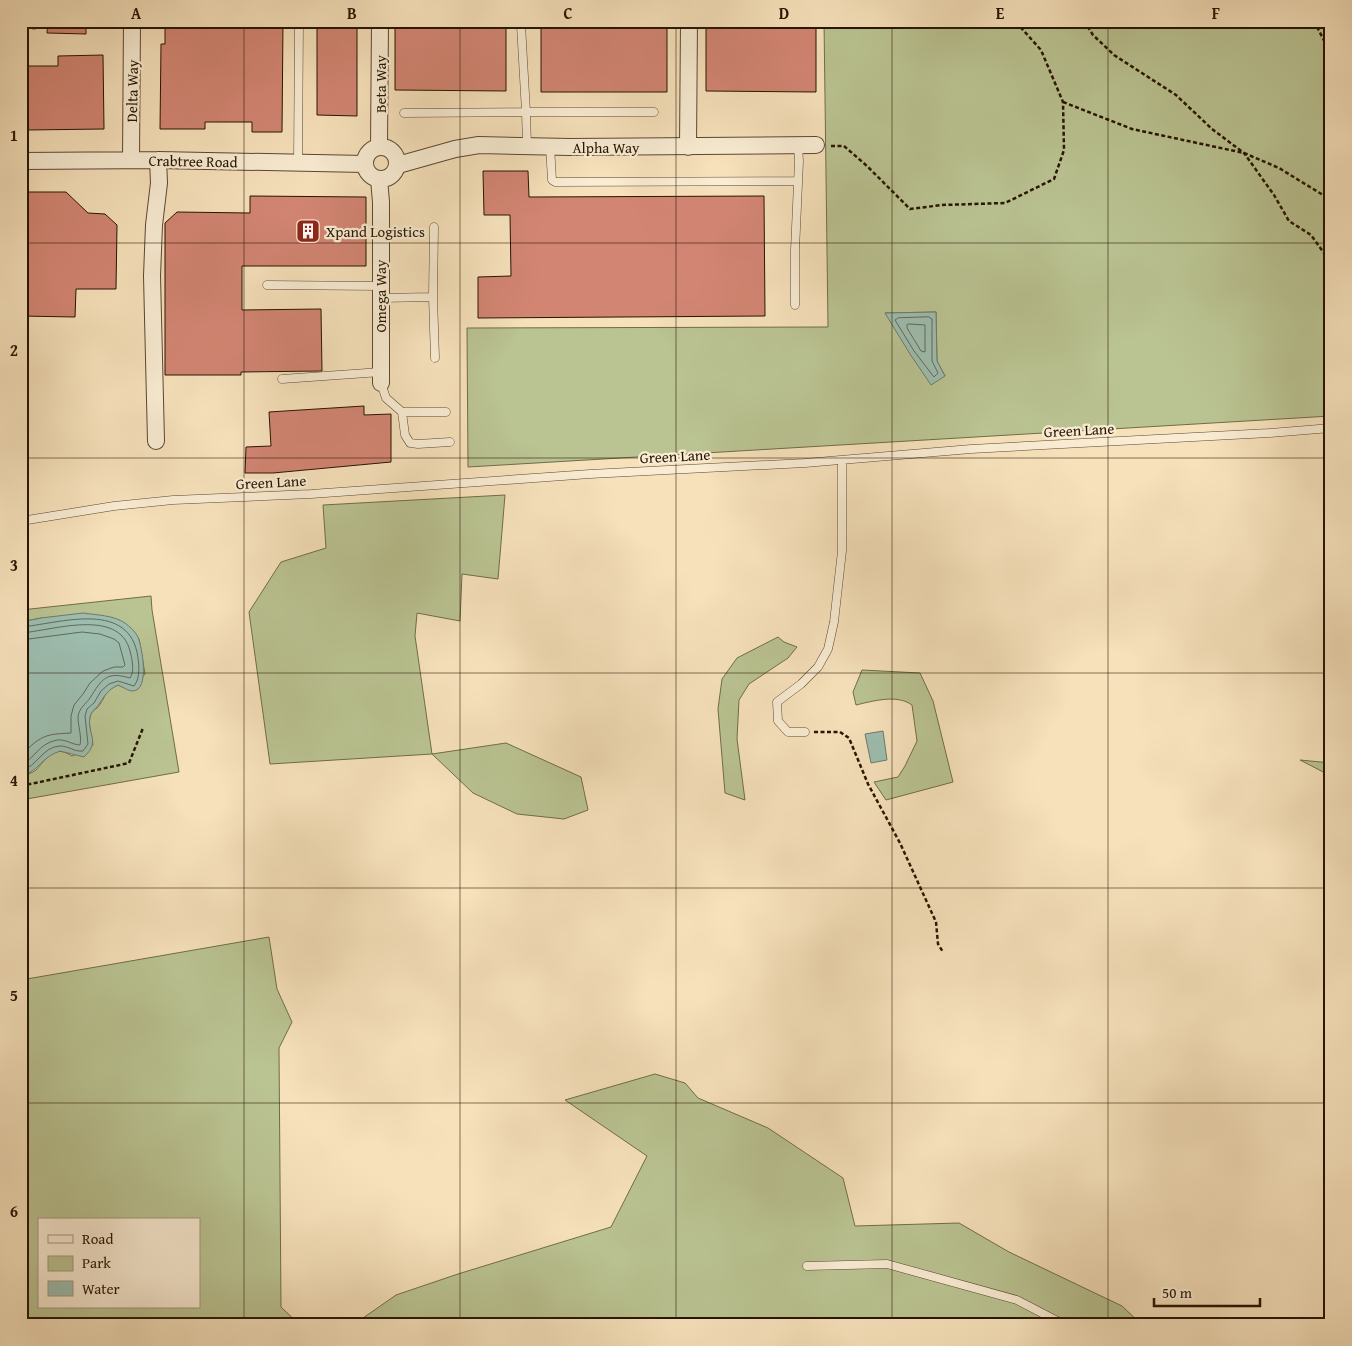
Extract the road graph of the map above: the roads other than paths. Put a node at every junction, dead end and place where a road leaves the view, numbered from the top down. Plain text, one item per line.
1 (132, 21) edge
2 (299, 21) edge
3 (380, 21) edge
4 (689, 21) edge
5 (521, 25) dead end
6 (526, 112) junction
7 (654, 112) dead end
8 (404, 113) dead end
9 (816, 145) road end
10 (527, 146) junction
11 (550, 146) junction
12 (688, 146) junction
13 (798, 146) junction
14 (379, 147) junction
15 (131, 160) junction
16 (158, 160) junction
17 (21, 161) edge
18 (298, 163) junction
19 (365, 164) junction
20 (398, 165) junction
21 (379, 179) junction
22 (798, 181) junction
23 (434, 227) dead end
24 (267, 285) dead end
25 (380, 292) junction
26 (433, 297) junction
27 (795, 306) dead end
28 (434, 358) dead end
29 (381, 377) junction
30 (282, 379) dead end
31 (402, 412) junction
32 (446, 412) dead end
33 (1331, 428) edge
34 (156, 441) dead end
35 (450, 442) dead end
36 (842, 460) junction
37 (21, 521) edge
38 (805, 732) road end
39 (807, 1266) dead end
40 (1064, 1325) edge

1 - 15 street, Delta Way
2 - 18 lane
3 - 14 street, Beta Way
4 - 12 street
5 - 6 lane
6 - 7 lane
6 - 8 lane
6 - 10 lane
9 - 13 street, Alpha Way
10 - 11 street, Alpha Way
10 - 20 street, Alpha Way
11 - 12 street, Alpha Way
11 - 22 lane
12 - 13 street, Alpha Way
13 - 22 lane
14 - 19 street
14 - 20 street
15 - 16 street, Crabtree Road
15 - 17 street, Crabtree Road
16 - 18 street, Crabtree Road
16 - 34 street
18 - 19 street, Crabtree Road
19 - 21 street
20 - 21 street
21 - 25 street, Omega Way
22 - 27 lane
23 - 26 lane
24 - 25 lane
25 - 26 lane
25 - 29 street, Omega Way
26 - 28 lane
29 - 30 lane
29 - 31 lane
31 - 32 lane
31 - 35 lane
33 - 36 lane, Green Lane
36 - 37 lane, Green Lane
36 - 38 lane
39 - 40 lane

